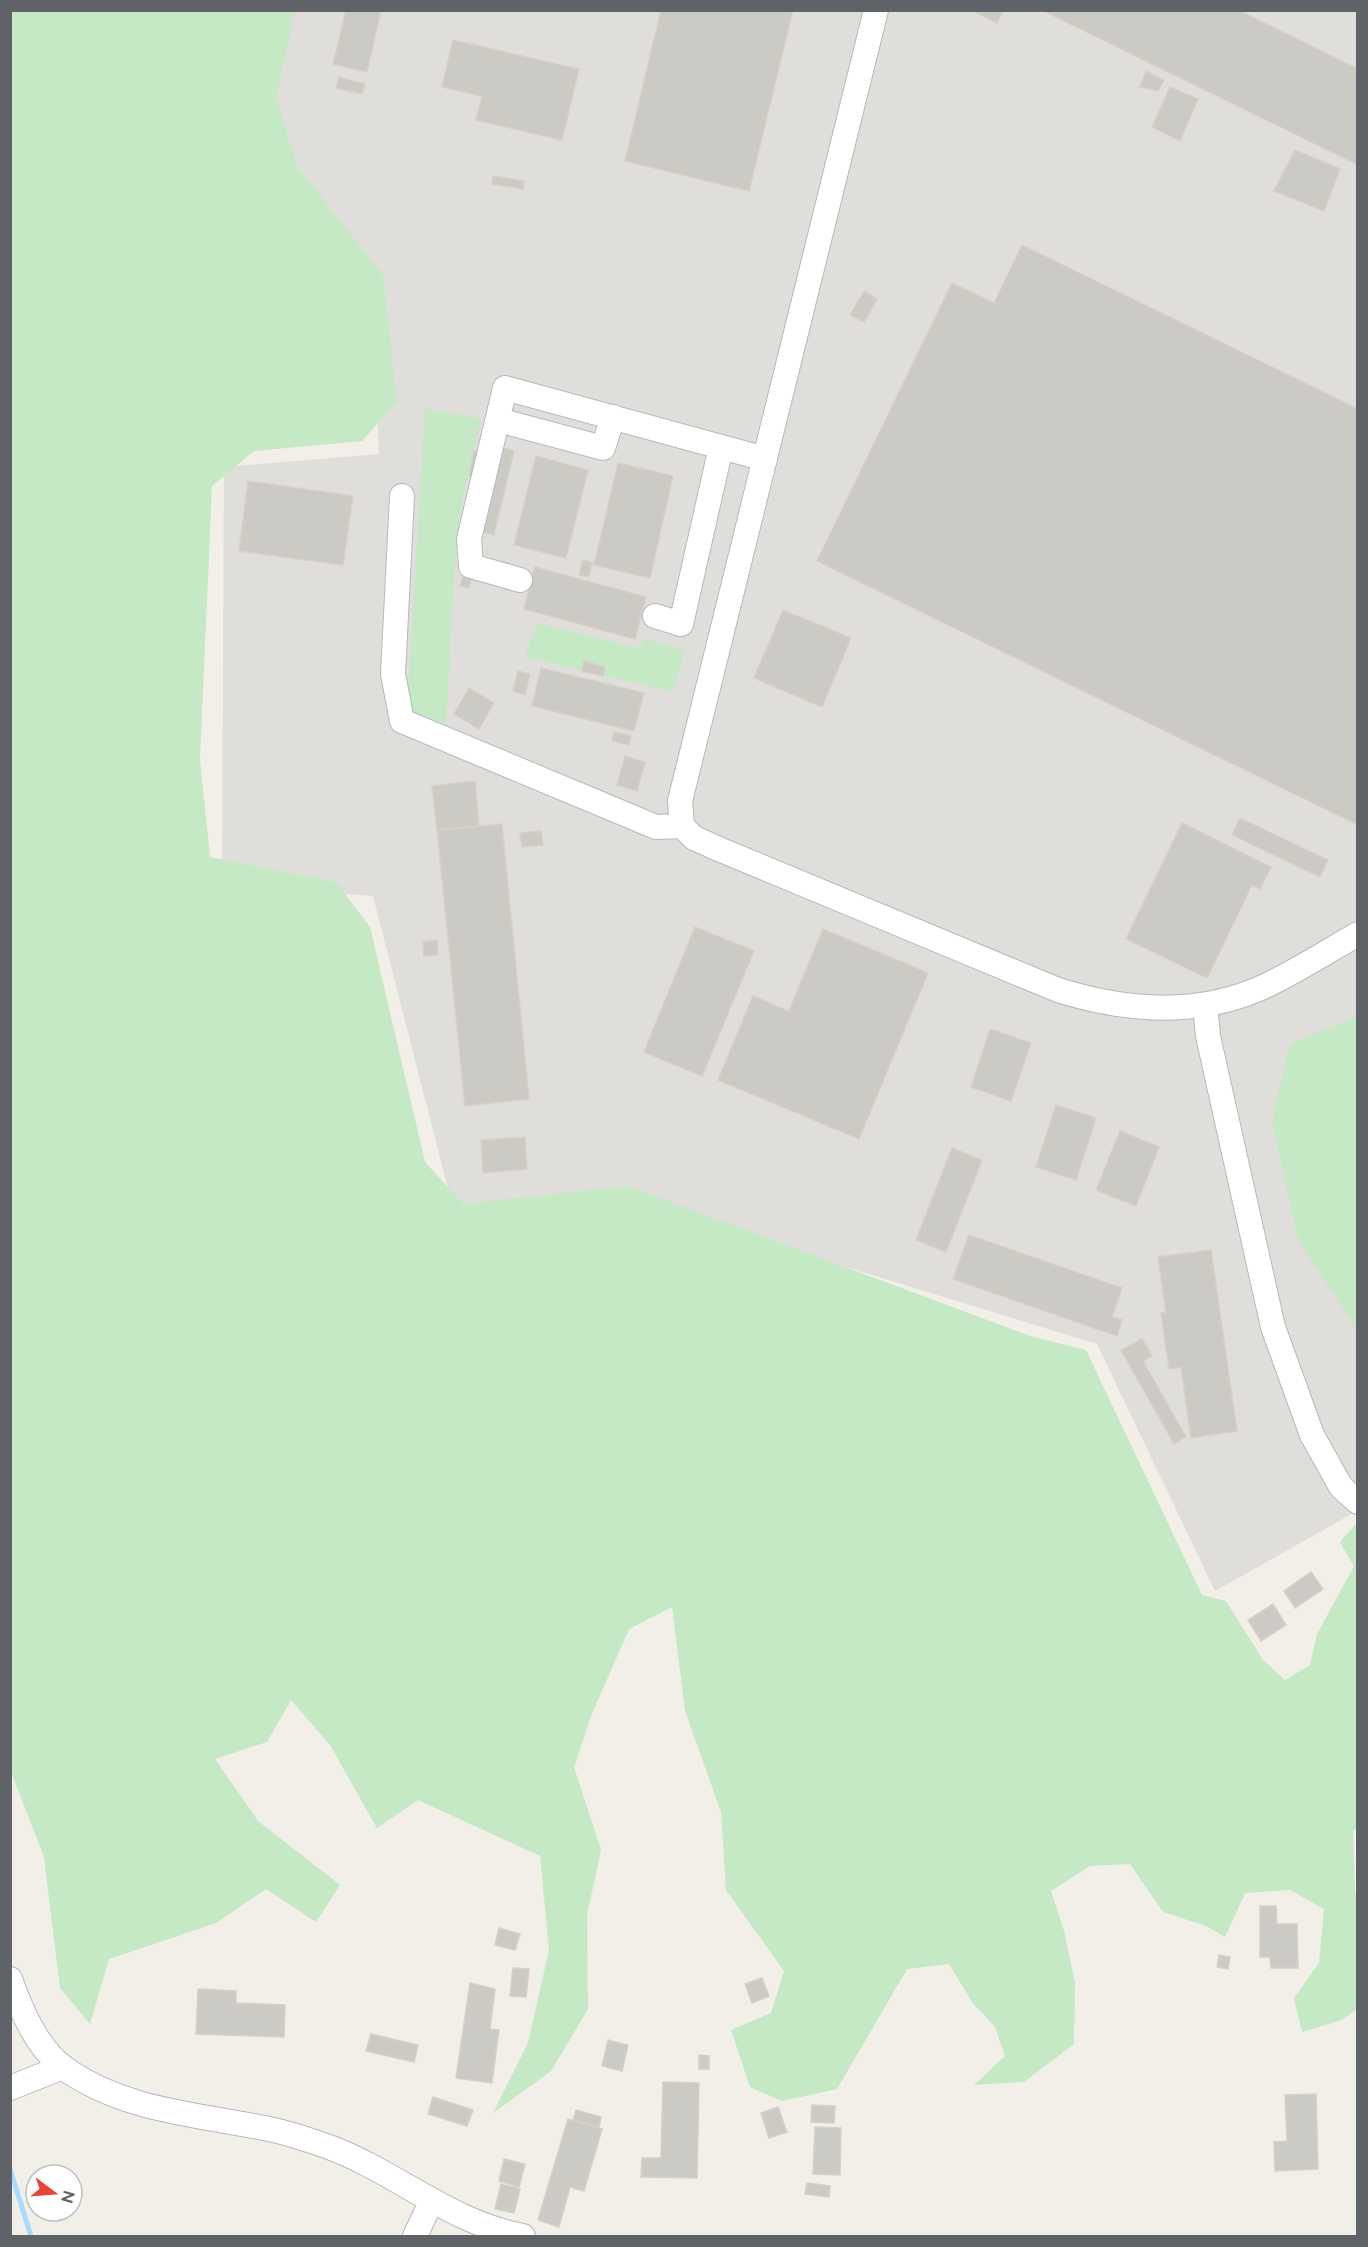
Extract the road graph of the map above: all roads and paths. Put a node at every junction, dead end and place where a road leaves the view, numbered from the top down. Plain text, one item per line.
1 (876, 10) edge
2 (614, 417) junction
3 (498, 420) junction
4 (722, 447) junction
5 (765, 459) junction
6 (402, 496) dead end
7 (520, 580) dead end
8 (655, 616) dead end
9 (682, 826) junction
10 (1358, 934) edge
11 (1204, 1005) junction
12 (1358, 1502) edge
13 (10, 1979) edge
14 (63, 2067) junction
15 (10, 2088) edge
16 (431, 2202) junction
17 (415, 2236) edge
18 (523, 2236) edge

1 - 5 street
2 - 3 street
2 - 3 street
2 - 4 street
3 - 7 street
4 - 5 street
4 - 8 street
5 - 9 street
6 - 9 street
9 - 11 street
10 - 11 street
11 - 12 street
13 - 14 street
14 - 15 street
14 - 16 street
16 - 17 street
16 - 18 street

